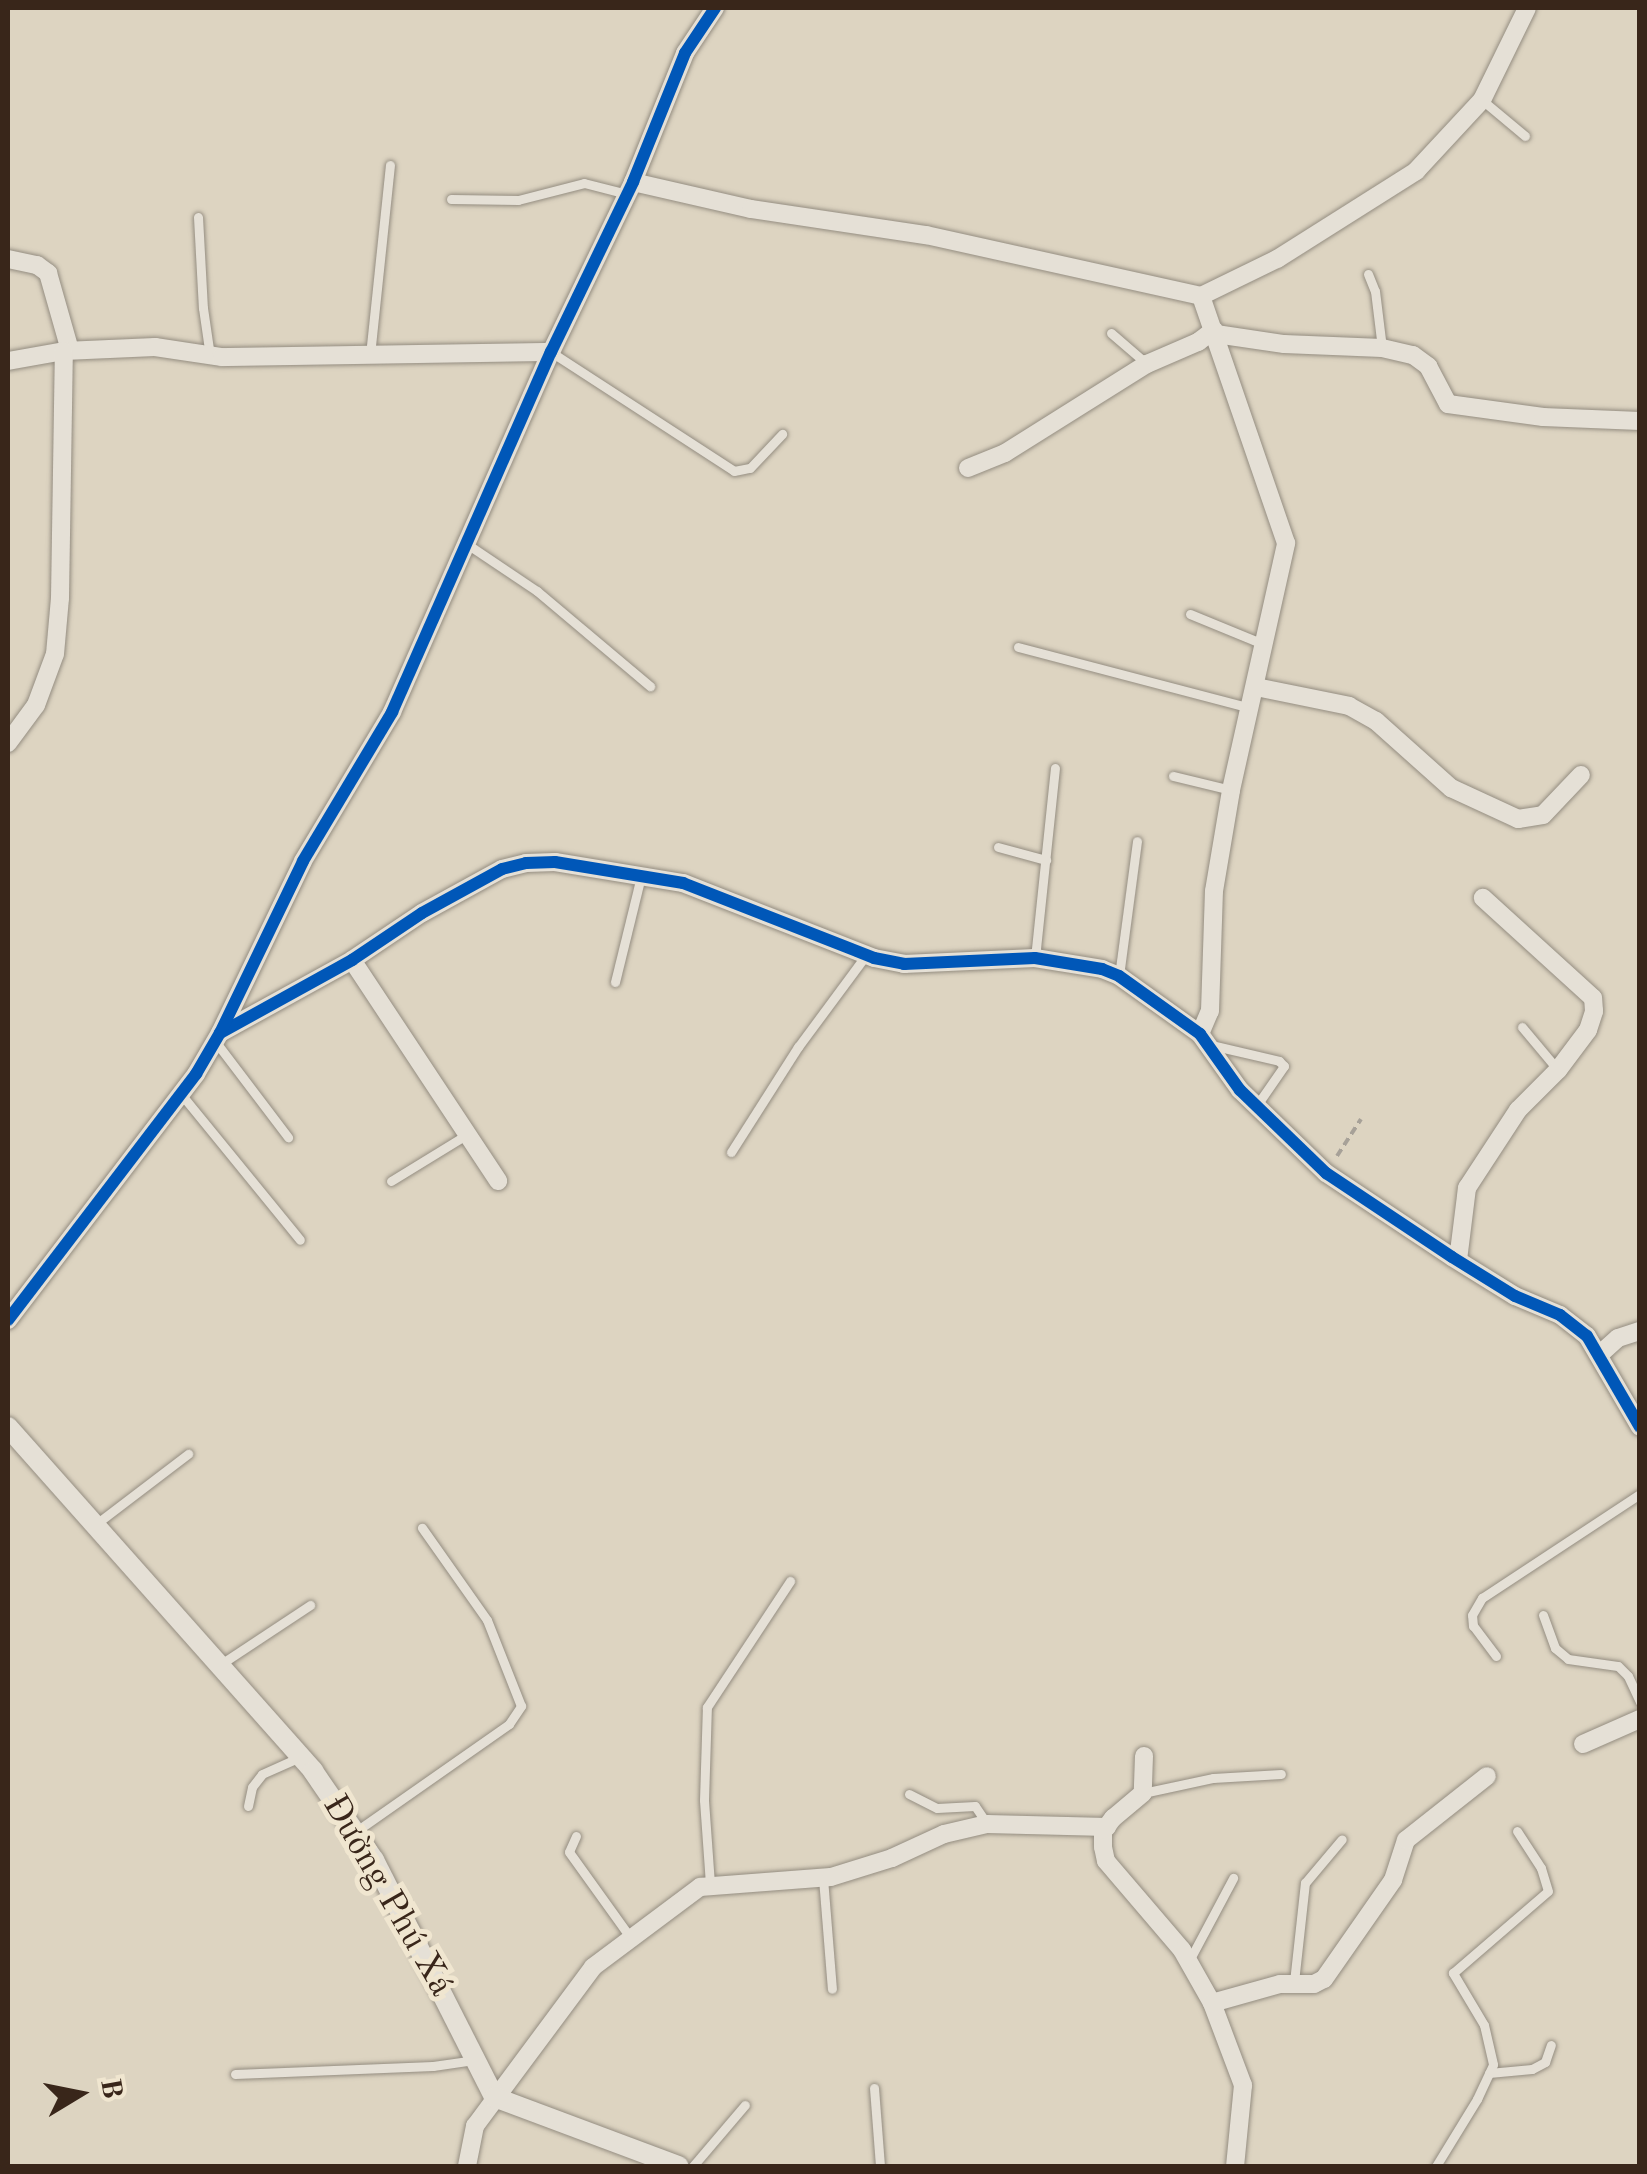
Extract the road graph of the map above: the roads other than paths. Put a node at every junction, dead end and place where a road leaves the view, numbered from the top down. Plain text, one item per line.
1 (715, 8) edge
2 (1527, 8) edge
3 (1482, 100) junction
4 (1524, 136) dead end
5 (390, 165) dead end
6 (630, 188) junction
7 (451, 198) dead end
8 (198, 216) dead end
9 (8, 259) edge
10 (1368, 274) dead end
11 (1202, 296) junction
12 (1215, 332) junction
13 (1111, 334) dead end
14 (1382, 348) junction
15 (67, 351) junction
16 (551, 352) junction
17 (370, 355) junction
18 (210, 356) junction
19 (8, 362) edge
20 (1147, 364) junction
21 (1640, 421) edge
22 (782, 434) dead end
23 (968, 468) dead end
24 (468, 544) junction
25 (1190, 614) dead end
26 (1266, 645) junction
27 (1018, 647) dead end
28 (650, 686) dead end
29 (1256, 687) junction
30 (1250, 708) junction
31 (8, 743) edge
32 (1055, 768) dead end
33 (1581, 775) dead end
34 (1173, 776) dead end
35 (1232, 790) junction
36 (1137, 841) dead end
37 (998, 848) dead end
38 (1046, 860) junction
39 (641, 876) junction
40 (1483, 898) dead end
41 (866, 955) junction
42 (1035, 958) junction
43 (352, 960) junction
44 (1118, 976) junction
45 (615, 982) dead end
46 (1522, 1026) dead end
47 (218, 1037) junction
48 (1204, 1039) junction
49 (1558, 1070) junction
50 (181, 1094) junction
51 (1256, 1106) junction
52 (466, 1135) junction
53 (288, 1137) dead end
54 (731, 1152) dead end
55 (391, 1181) dead end
56 (498, 1182) dead end
57 (300, 1240) dead end
58 (1458, 1260) junction
59 (8, 1320) edge
60 (1640, 1331) edge
61 (1599, 1355) junction
62 (8, 1428) edge
63 (1640, 1428) edge
64 (188, 1454) dead end
65 (1640, 1494) edge
66 (94, 1526) junction
67 (422, 1528) dead end
68 (790, 1580) dead end
69 (310, 1605) dead end
70 (1543, 1615) dead end
71 (1496, 1656) dead end
72 (221, 1664) junction
73 (1640, 1702) edge
74 (1640, 1719) edge
75 (1583, 1744) dead end
76 (1144, 1756) dead end
77 (301, 1757) junction
78 (1281, 1774) dead end
79 (1487, 1776) dead end
80 (1143, 1793) junction
81 (908, 1794) dead end
82 (248, 1806) dead end
83 (987, 1824) junction
84 (1107, 1827) junction
85 (1517, 1831) dead end
86 (355, 1832) junction
87 (576, 1836) dead end
88 (1342, 1839) dead end
89 (823, 1878) junction
90 (1233, 1878) dead end
91 (710, 1884) junction
92 (630, 1938) junction
93 (1189, 1960) junction
94 (1294, 1982) junction
95 (832, 1988) dead end
96 (1212, 2004) junction
97 (1552, 2045) dead end
98 (477, 2059) junction
99 (1489, 2073) junction
100 (235, 2074) dead end
101 (874, 2088) dead end
102 (494, 2097) junction
103 (744, 2105) dead end
104 (468, 2166) edge
105 (679, 2166) edge
106 (693, 2166) edge
107 (880, 2166) edge
108 (1235, 2166) edge
109 (1436, 2166) edge

1 - 6 street
2 - 3 street
3 - 4 lane
3 - 11 street
5 - 17 lane
6 - 7 lane
6 - 11 street
6 - 16 street
8 - 18 lane
9 - 15 street
10 - 14 lane
11 - 12 street
12 - 14 street
12 - 20 street
12 - 26 street
13 - 20 lane
14 - 21 street
15 - 18 street
15 - 19 street
15 - 31 street
16 - 17 street
16 - 22 lane
16 - 24 street
17 - 18 street
20 - 23 street
24 - 28 lane
24 - 47 street
25 - 26 lane
26 - 29 street
27 - 30 lane
29 - 30 street
29 - 33 street
30 - 35 street
32 - 38 lane
34 - 35 lane
35 - 48 street
36 - 44 lane
37 - 38 lane
38 - 42 lane
39 - 41 street
39 - 43 street
39 - 45 lane
40 - 49 street
41 - 42 street
41 - 54 lane
42 - 44 street
43 - 47 street
43 - 52 street
44 - 48 street
46 - 49 lane
47 - 50 street
47 - 53 lane
48 - 51 street
48 - 51 lane
49 - 58 street
50 - 57 lane
50 - 59 street
51 - 58 street
52 - 55 lane
52 - 56 street
58 - 61 street
60 - 61 street
61 - 63 street
62 - 66 street, Đường Phú Xá
64 - 66 lane
65 - 71 lane
66 - 72 street, Đường Phú Xá
67 - 86 lane
68 - 91 lane
69 - 72 lane
70 - 73 lane
72 - 77 street, Đường Phú Xá
74 - 75 street
76 - 80 street
77 - 82 lane
77 - 86 street, Đường Phú Xá
78 - 80 lane
79 - 94 street
80 - 84 street
81 - 83 lane
83 - 84 street
83 - 89 street
84 - 93 street
85 - 99 lane
86 - 98 street, Đường Phú Xá
87 - 92 lane
88 - 94 lane
89 - 91 street
89 - 95 lane
90 - 93 lane
91 - 92 street
92 - 102 street
93 - 96 street
94 - 96 street
96 - 108 street
97 - 99 lane
98 - 100 lane
98 - 102 street, Đường Phú Xá
99 - 109 lane
101 - 107 lane
102 - 104 street
102 - 105 street
103 - 106 lane

